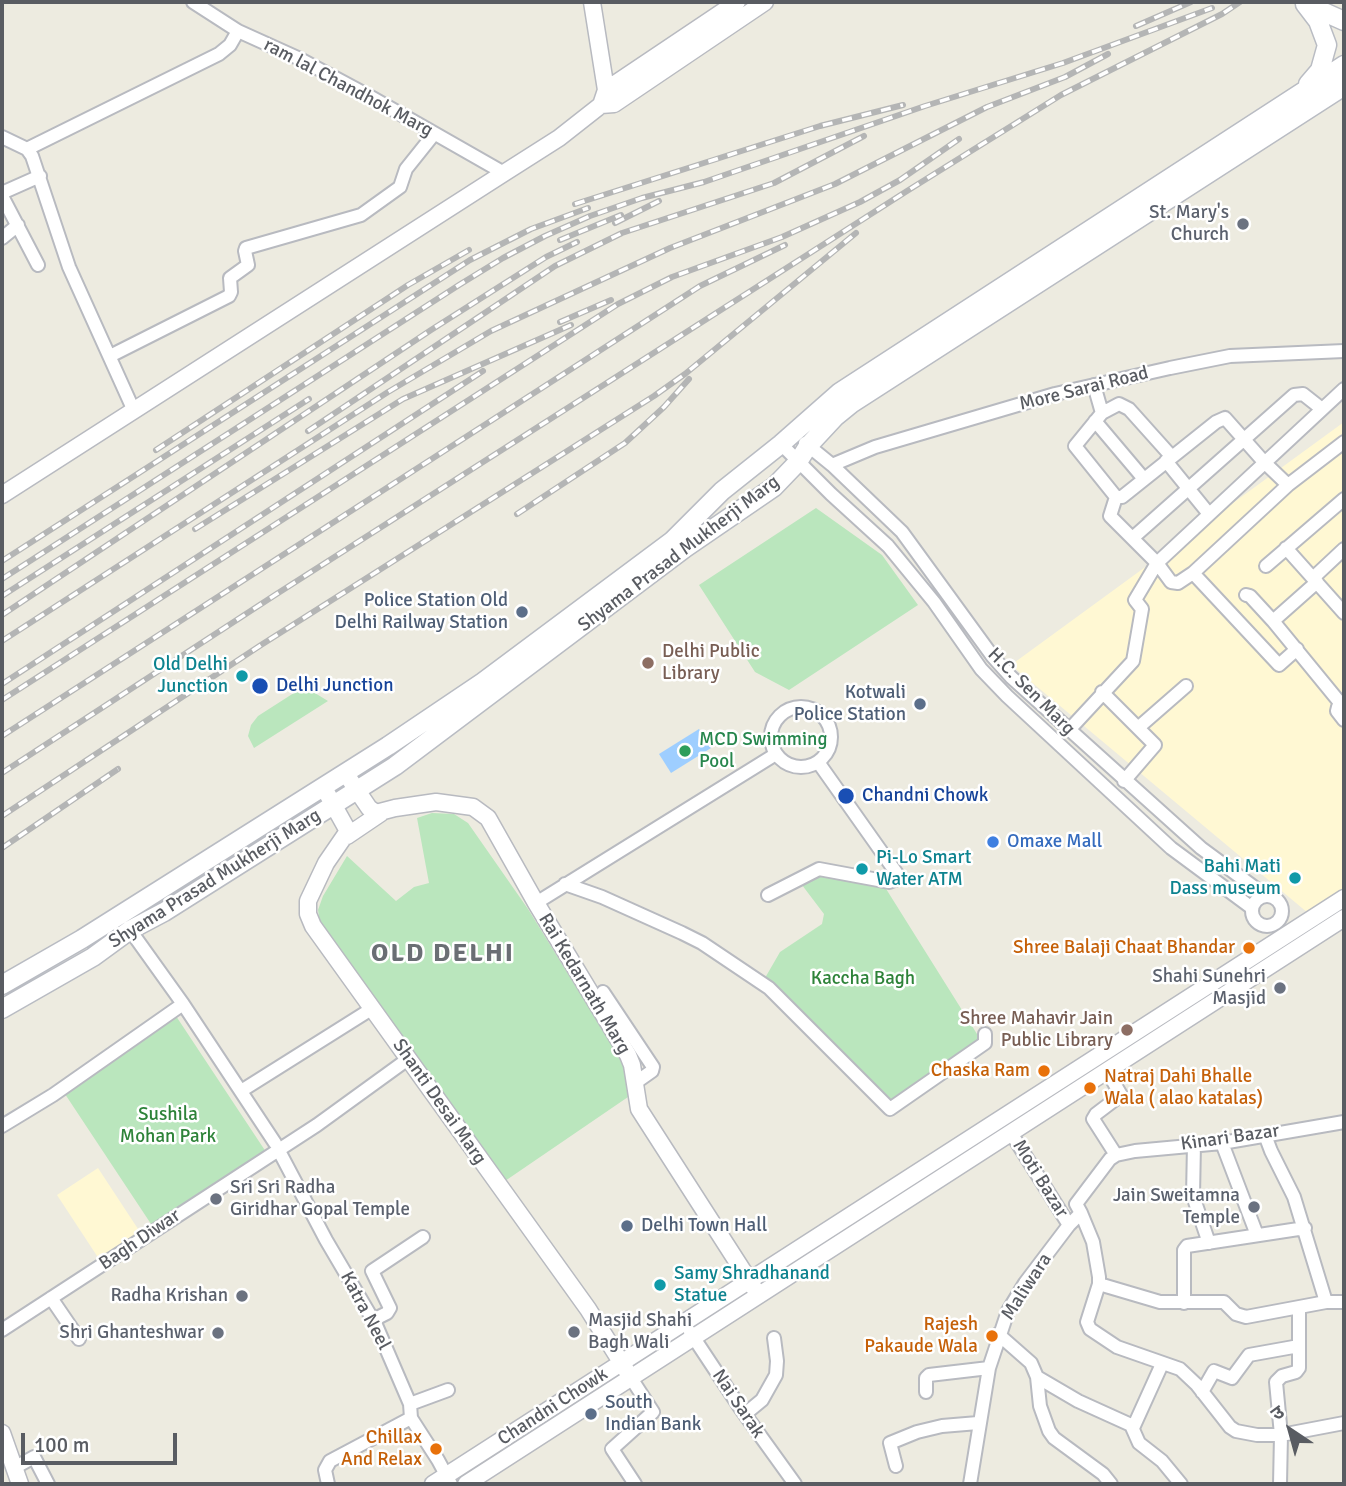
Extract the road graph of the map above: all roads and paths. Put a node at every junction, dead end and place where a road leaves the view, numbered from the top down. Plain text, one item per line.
1 (193, 2) edge
2 (592, 2) edge
3 (737, 2) edge
4 (765, 2) edge
5 (1326, 2) edge
6 (1304, 3) edge
7 (1344, 20) edge
8 (238, 31) junction
9 (1344, 65) edge
10 (1340, 89) edge
11 (1299, 94) junction
12 (607, 100) junction
13 (434, 134) junction
14 (2, 137) edge
15 (27, 149) junction
16 (504, 173) junction
17 (40, 176) junction
18 (18, 225) junction
19 (2, 238) edge
20 (38, 264) dead end
21 (1344, 351) edge
22 (110, 356) junction
23 (1094, 385) junction
24 (1344, 389) edge
25 (1322, 409) junction
26 (134, 411) junction
27 (1098, 417) junction
28 (788, 438) junction
29 (1244, 439) junction
30 (1344, 442) edge
31 (808, 446) junction
32 (1169, 459) junction
33 (798, 462) junction
34 (1264, 462) junction
35 (832, 466) junction
36 (1144, 479) junction
37 (1288, 485) junction
38 (1189, 489) junction
39 (2, 495) edge
40 (1115, 497) junction
41 (1344, 499) edge
42 (1209, 514) junction
43 (1136, 535) dead end
44 (1286, 548) junction
45 (1344, 549) edge
46 (1157, 563) junction
47 (1266, 566) dead end
48 (1193, 573) junction
49 (1315, 580) junction
50 (1246, 595) dead end
51 (1344, 613) edge
52 (1273, 621) junction
53 (1297, 649) junction
54 (1186, 686) dead end
55 (1102, 692) junction
56 (1342, 702) edge
57 (1344, 720) edge
58 (1139, 727) junction
59 (1069, 730) junction
60 (776, 754) junction
61 (818, 762) junction
62 (1111, 769) junction
63 (346, 774) junction
64 (1124, 780) junction
65 (1099, 782) junction
66 (324, 788) junction
67 (357, 790) junction
68 (334, 805) junction
69 (381, 813) junction
70 (346, 836) junction
71 (565, 884) junction
72 (768, 895) dead end
73 (1266, 896) junction
74 (1344, 898) edge
75 (536, 903) junction
76 (1252, 908) junction
77 (1344, 918) edge
78 (1284, 927) junction
79 (130, 930) junction
80 (1300, 947) junction
81 (2, 985) edge
82 (603, 992) dead end
83 (183, 1004) junction
84 (373, 1008) junction
85 (2, 1009) edge
86 (985, 1034) dead end
87 (408, 1059) junction
88 (1107, 1071) junction
89 (635, 1083) junction
90 (241, 1091) junction
91 (1344, 1122) edge
92 (2, 1126) edge
93 (1011, 1133) junction
94 (1265, 1135) junction
95 (1222, 1143) junction
96 (1194, 1144) junction
97 (276, 1146) junction
98 (1116, 1155) junction
99 (1081, 1213) junction
100 (1069, 1225) junction
101 (1304, 1228) junction
102 (1257, 1235) junction
103 (423, 1237) dead end
104 (1209, 1243) junction
105 (749, 1280) junction
106 (1099, 1284) junction
107 (759, 1295) junction
108 (51, 1298) junction
109 (1344, 1302) edge
110 (1184, 1303) junction
111 (1326, 1303) junction
112 (1298, 1309) junction
113 (373, 1320) junction
114 (684, 1322) junction
115 (2, 1330) edge
116 (998, 1334) junction
117 (694, 1337) junction
118 (774, 1338) dead end
119 (79, 1339) dead end
120 (1299, 1346) junction
121 (621, 1363) junction
122 (1162, 1364) junction
123 (989, 1368) junction
124 (1037, 1377) junction
125 (631, 1378) junction
126 (448, 1390) dead end
127 (926, 1392) dead end
128 (1202, 1392) junction
129 (410, 1404) junction
130 (745, 1414) junction
131 (411, 1418) junction
132 (978, 1423) junction
133 (1344, 1423) edge
134 (1133, 1428) junction
135 (2, 1433) edge
136 (1281, 1435) junction
137 (896, 1466) dead end
138 (14, 1468) junction
139 (444, 1481) edge
140 (20, 1484) edge
141 (48, 1484) edge
142 (328, 1484) edge
143 (466, 1484) edge
144 (635, 1484) edge
145 (795, 1484) edge
146 (970, 1484) edge
147 (1111, 1484) edge
148 (1181, 1484) edge
149 (1280, 1484) edge

1 - 8 street, ram lal Chandhok Marg
2 - 12 street
3 - 12 street
4 - 12 street
5 - 7 main road
6 - 7 main road
6 - 11 main road
8 - 13 street, ram lal Chandhok Marg
8 - 15 street
9 - 11 main road, Shyama Prasad Mukherji Marg
10 - 31 main road, Shyama Prasad Mukherji Marg
11 - 28 main road, Shyama Prasad Mukherji Marg
12 - 16 street
13 - 16 street, ram lal Chandhok Marg
13 - 22 street
14 - 15 street
15 - 17 street
16 - 26 street
17 - 18 street
17 - 22 street
18 - 19 street
18 - 20 street
21 - 23 street, More Sarai Road
22 - 26 street
23 - 27 street
23 - 35 street, More Sarai Road
24 - 25 street
25 - 29 street
25 - 34 street
26 - 39 street
27 - 32 street
27 - 36 street
27 - 40 street
28 - 31 street, H.C. Sen Marg
28 - 33 street, H.C. Sen Marg
28 - 63 main road, Shyama Prasad Mukherji Marg
29 - 32 street
29 - 34 street
29 - 38 street
30 - 37 street
31 - 33 main road, Shyama Prasad Mukherji Marg
31 - 35 street, H.C. Sen Marg
32 - 36 street
32 - 38 street
33 - 65 street, H.C. Sen Marg
33 - 67 main road, Shyama Prasad Mukherji Marg
34 - 37 street
34 - 42 street
35 - 59 street, H.C. Sen Marg
36 - 40 street
37 - 48 street
38 - 42 street
38 - 43 street
40 - 46 street
41 - 44 street
42 - 46 street
44 - 47 street
44 - 49 street
45 - 49 street
46 - 48 street
46 - 55 street
48 - 53 street
49 - 51 street
49 - 52 street
50 - 52 street
52 - 53 street
53 - 56 street
54 - 58 street
55 - 58 street
55 - 59 street
56 - 57 street
58 - 64 street
59 - 62 street, H.C. Sen Marg
60 - 61 street
60 - 61 street
60 - 71 street
61 - 72 street
62 - 64 street, H.C. Sen Marg
62 - 65 street
63 - 66 main road, Shyama Prasad Mukherji Marg
63 - 67 street
64 - 73 street, H.C. Sen Marg
65 - 76 street, H.C. Sen Marg
66 - 68 street
66 - 81 main road, Shyama Prasad Mukherji Marg
67 - 68 main road, Shyama Prasad Mukherji Marg
67 - 69 street
68 - 70 street
68 - 79 main road, Shyama Prasad Mukherji Marg
69 - 70 street, Shanti Desai Marg
69 - 75 street, Rai Kedarnath Marg
70 - 84 street, Shanti Desai Marg
71 - 75 street
71 - 86 street
73 - 76 street
73 - 78 street
74 - 78 street, Chandni Chowk
75 - 89 street, Rai Kedarnath Marg
76 - 78 street
77 - 80 street, Chandni Chowk
78 - 80 street
78 - 105 street, Chandni Chowk
79 - 83 street, Katra Neel
79 - 85 main road, Shyama Prasad Mukherji Marg
80 - 88 street, Chandni Chowk
82 - 89 street
83 - 90 street, Katra Neel
83 - 92 street
84 - 87 street, Shanti Desai Marg
84 - 90 street
87 - 97 street, Bagh Diwar
87 - 121 street, Shanti Desai Marg
88 - 93 street, Chandni Chowk
88 - 98 street
89 - 105 street, Rai Kedarnath Marg
90 - 97 street, Katra Neel
91 - 94 street, Kinari Bazar
93 - 100 street, Moti Bazar
93 - 107 street, Chandni Chowk
94 - 95 street, Kinari Bazar
94 - 101 street
95 - 96 street, Kinari Bazar
95 - 102 street
96 - 98 street, Kinari Bazar
96 - 104 street
97 - 108 street, Bagh Diwar
97 - 113 street, Katra Neel
98 - 99 street, Maliwara
99 - 100 street, Maliwara
99 - 106 street
100 - 116 street, Maliwara
101 - 102 street
101 - 111 street
102 - 104 street
103 - 113 street
104 - 110 street
105 - 107 street, Rai Kedarnath Marg
105 - 114 street, Chandni Chowk
106 - 110 street
106 - 122 street
107 - 117 street, Chandni Chowk
108 - 115 street, Bagh Diwar
108 - 119 street
109 - 111 street
110 - 112 street
111 - 112 street
112 - 120 street
113 - 129 street, Katra Neel
114 - 117 street, Nai Sarak
114 - 121 street, Chandni Chowk
116 - 123 street, Maliwara
116 - 124 street
117 - 125 street, Chandni Chowk
117 - 130 street, Nai Sarak
118 - 130 street
120 - 128 street
120 - 136 street
121 - 125 street, Shanti Desai Marg
121 - 139 street, Chandni Chowk
122 - 128 street
122 - 134 street
123 - 127 street
123 - 132 street, Maliwara
124 - 134 street
124 - 147 street
125 - 143 street, Chandni Chowk
125 - 144 street
126 - 129 street
128 - 136 street
129 - 131 street, Katra Neel
130 - 145 street, Nai Sarak
131 - 139 street, Katra Neel
131 - 142 street
132 - 137 street
132 - 146 street, Maliwara
133 - 136 street
134 - 148 street
135 - 138 street
136 - 149 street
138 - 140 street
138 - 141 street

